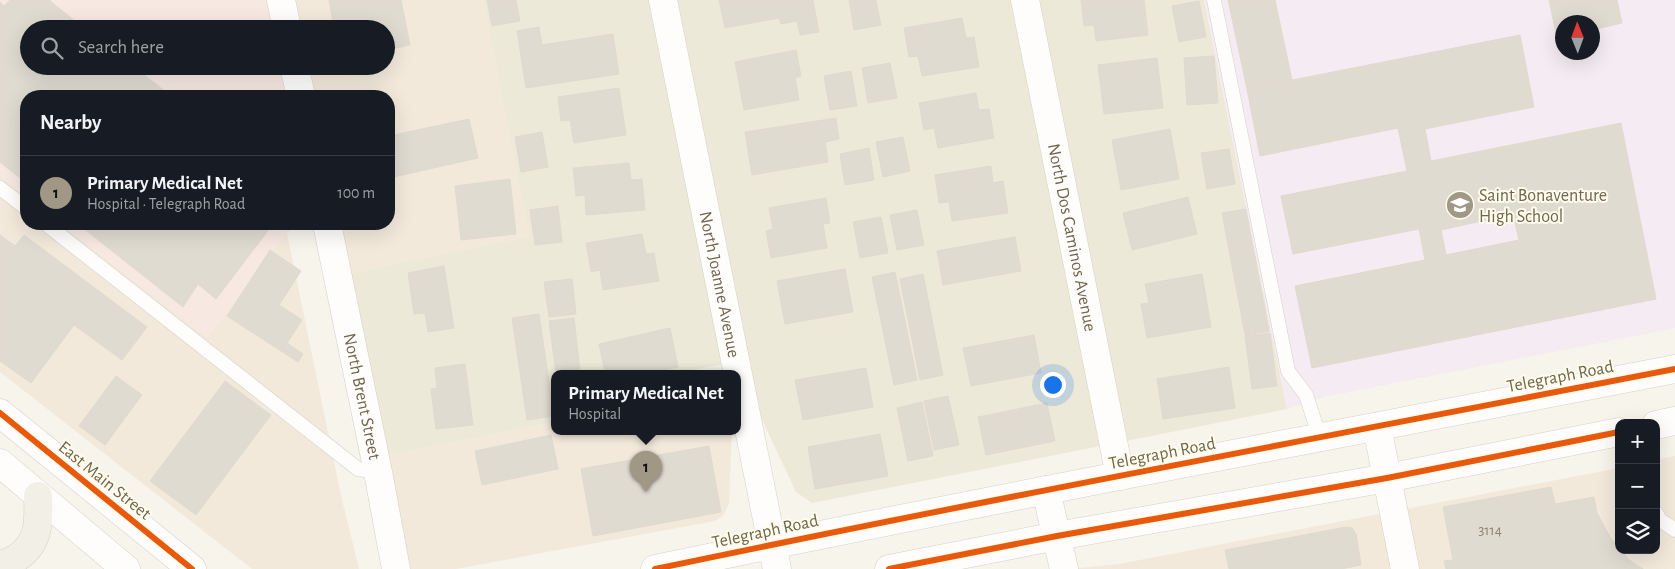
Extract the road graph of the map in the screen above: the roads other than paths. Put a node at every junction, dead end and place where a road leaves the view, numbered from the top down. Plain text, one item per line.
1 (281, 0) edge
2 (663, 0) edge
3 (1025, 0) edge
4 (1214, 0) edge
5 (285, 20) edge
6 (296, 75) edge
7 (299, 90) edge
8 (0, 188) edge
9 (20, 203) edge
10 (54, 230) edge
11 (329, 230) edge
12 (1675, 369) edge
13 (737, 370) edge
14 (741, 388) edge
15 (0, 413) edge
16 (1675, 421) edge
17 (1660, 424) edge
18 (1377, 426) junction
19 (1615, 433) edge
20 (1320, 438) junction
21 (0, 463) edge
22 (378, 472) junction
23 (1120, 476) junction
24 (1387, 478) junction
25 (1046, 490) junction
26 (38, 496) junction
27 (1660, 520) edge
28 (1675, 530) edge
29 (1057, 536) junction
30 (775, 557) edge
31 (0, 564) edge
32 (126, 569) edge
33 (192, 569) edge
34 (396, 569) edge
35 (655, 569) edge
36 (889, 569) edge
37 (1064, 569) edge
38 (1405, 569) edge

1 - 5 main road
2 - 13 main road, North Joanne Avenue
3 - 23 main road, North Dos Caminos Avenue
4 - 20 lane
6 - 7 main road
8 - 9 lane
10 - 22 lane
11 - 22 main road, North Brent Street
12 - 18 main road, Telegraph Road
14 - 30 main road, North Joanne Avenue
15 - 33 main road, East Main Street
16 - 17 main road
18 - 20 main road, Telegraph Road
18 - 24 main road
19 - 24 main road
20 - 23 main road, Telegraph Road
21 - 26 main road
22 - 34 main road, North Brent Street
23 - 25 main road, Telegraph Road
24 - 29 main road
24 - 38 main road
25 - 29 main road
25 - 30 main road, Telegraph Road
26 - 31 main road
26 - 32 main road
27 - 28 lane
29 - 36 main road
29 - 37 main road
30 - 35 main road, Telegraph Road

